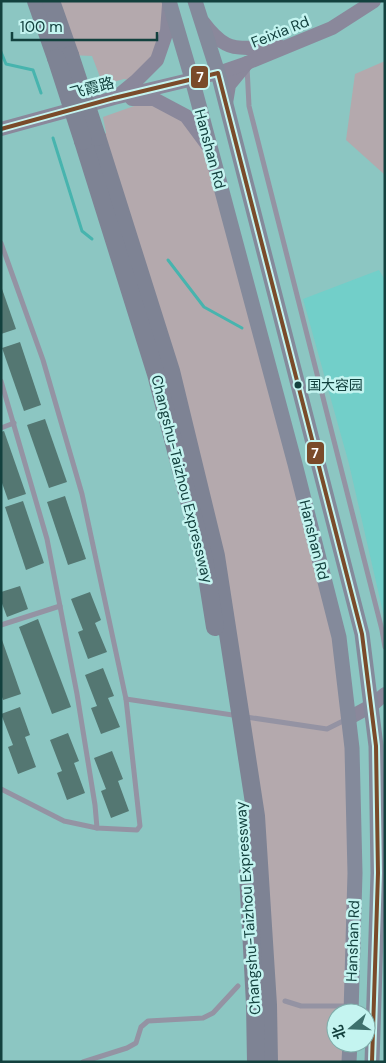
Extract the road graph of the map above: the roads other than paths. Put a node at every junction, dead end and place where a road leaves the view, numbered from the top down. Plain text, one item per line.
1 (36, 1) edge
2 (51, 1) edge
3 (195, 1) edge
4 (374, 1) edge
5 (169, 2) edge
6 (201, 20) junction
7 (292, 45) junction
8 (63, 57) junction
9 (247, 63) junction
10 (218, 73) junction
11 (192, 79) junction
12 (114, 98) junction
13 (226, 104) junction
14 (1, 129) edge
15 (90, 139) junction
16 (210, 148) junction
17 (1, 243) edge
18 (1, 382) edge
19 (14, 423) junction
20 (1, 428) edge
21 (60, 606) junction
22 (1, 625) edge
23 (385, 647) edge
24 (385, 694) edge
25 (126, 700) junction
26 (371, 706) junction
27 (349, 718) junction
28 (1, 789) edge
29 (97, 828) junction
30 (238, 986) dead end
31 (285, 1001) dead end
32 (351, 1003) edge
33 (326, 1008) edge
34 (83, 1062) edge
35 (256, 1062) edge
36 (269, 1062) edge
37 (372, 1062) edge

1 - 8 highway, Changshu-Taizhou Expressway
2 - 8 highway, Changshu-Taizhou Expressway
3 - 6 main road, Hanshan Rd
4 - 7 main road, Feixia Rd
5 - 11 main road, Hanshan Rd
5 - 12 main road
6 - 7 main road
6 - 10 main road, Hanshan Rd
7 - 9 main road, Feixia Rd
8 - 15 highway, Changshu-Taizhou Expressway, bridge
9 - 10 main road, Feixia Rd
9 - 13 main road
9 - 23 lane
10 - 11 main road, Feixia Rd
10 - 13 main road, Hanshan Rd
11 - 12 main road, 飞霞路
11 - 16 main road, Hanshan Rd
12 - 14 main road, 飞霞路
12 - 16 main road
13 - 26 main road, Hanshan Rd
15 - 35 highway, Changshu-Taizhou Expressway
15 - 36 highway, Changshu-Taizhou Expressway
16 - 27 main road, Hanshan Rd
17 - 25 lane
18 - 19 lane
19 - 20 lane
19 - 21 lane
21 - 22 lane
21 - 29 lane
24 - 26 main road
25 - 27 lane
25 - 29 lane
26 - 27 main road
26 - 37 main road, Hanshan Rd
27 - 32 main road, Hanshan Rd
28 - 29 lane
30 - 34 lane
31 - 33 lane

